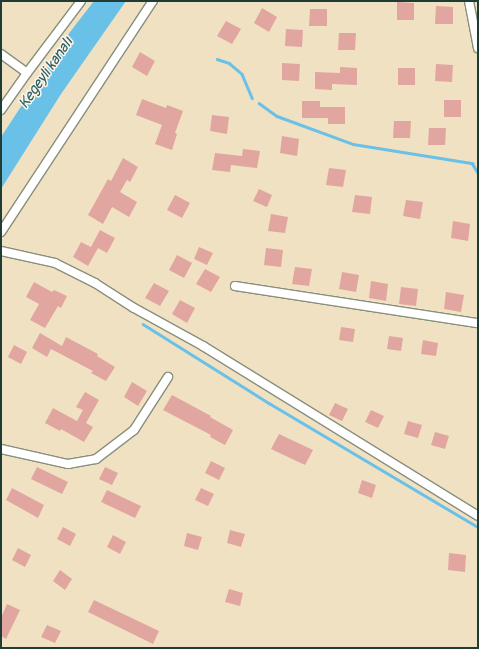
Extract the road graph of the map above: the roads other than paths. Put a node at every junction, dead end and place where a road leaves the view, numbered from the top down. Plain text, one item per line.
1 (81, 1) edge
2 (153, 1) edge
3 (468, 1) edge
4 (478, 48) edge
5 (1, 54) edge
6 (27, 73) junction
7 (1, 110) edge
8 (1, 232) edge
9 (1, 251) edge
10 (235, 286) dead end
11 (478, 322) edge
12 (168, 377) dead end
13 (1, 449) edge
14 (478, 516) edge

1 - 6 street
2 - 8 street
3 - 4 street
5 - 6 street
6 - 7 street
9 - 14 street
10 - 11 street
12 - 13 street

